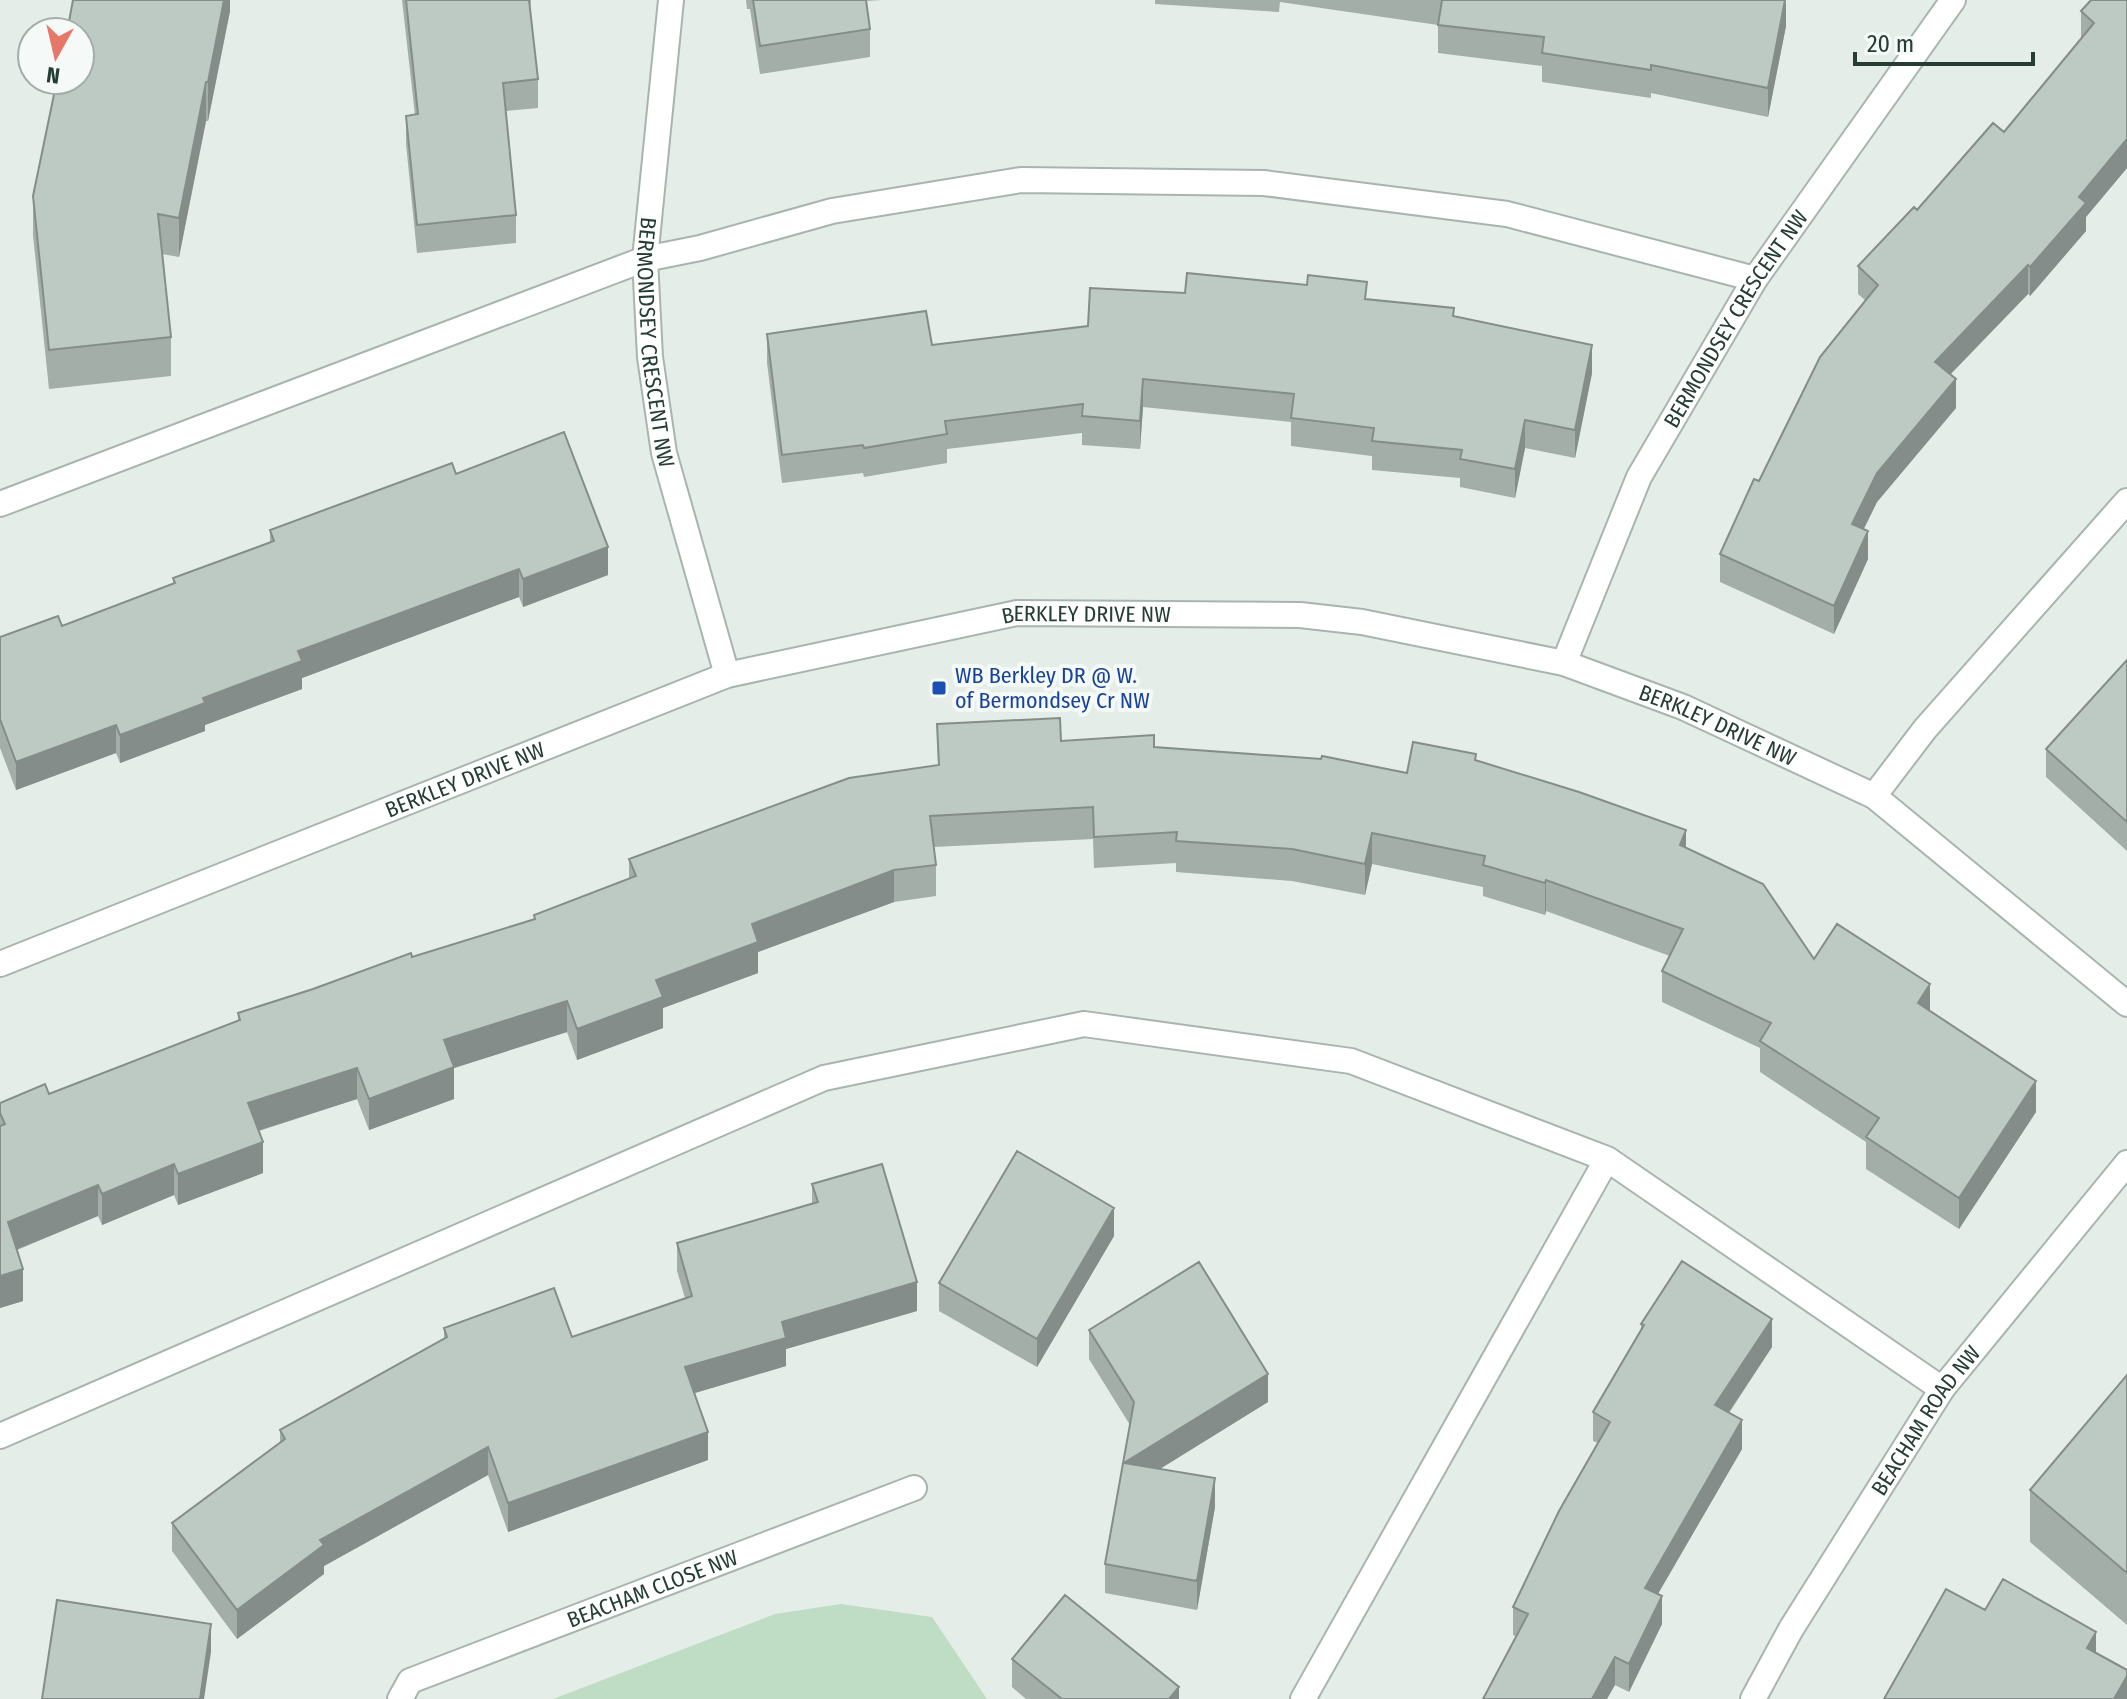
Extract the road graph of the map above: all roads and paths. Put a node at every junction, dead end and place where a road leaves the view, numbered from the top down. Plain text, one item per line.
1 (671, 0) edge
2 (1953, 0) edge
3 (645, 259) junction
4 (1755, 279) junction
5 (2127, 501) edge
6 (0, 504) edge
7 (1564, 663) junction
8 (727, 675) junction
9 (1874, 796) junction
10 (0, 964) edge
11 (2127, 1004) edge
12 (1607, 1159) junction
13 (2127, 1163) edge
14 (1942, 1389) junction
15 (0, 1436) edge
16 (914, 1488) dead end
17 (400, 1699) edge
18 (1303, 1699) edge
19 (1753, 1699) edge

1 - 3 street, BERMONDSEY CRESCENT NW
2 - 4 street, BERMONDSEY CRESCENT NW
3 - 4 street
3 - 6 street
3 - 8 street, BERMONDSEY CRESCENT NW
4 - 7 street, BERMONDSEY CRESCENT NW
5 - 9 street
7 - 8 street, BERKLEY DRIVE NW
7 - 9 street, BERKLEY DRIVE NW
8 - 10 street, BERKLEY DRIVE NW
9 - 11 street, BERKLEY DRIVE NW
12 - 14 street
12 - 15 street
12 - 18 street
13 - 14 street, BEACHAM ROAD NW
14 - 19 street, BEACHAM ROAD NW
16 - 17 street, BEACHAM CLOSE NW

